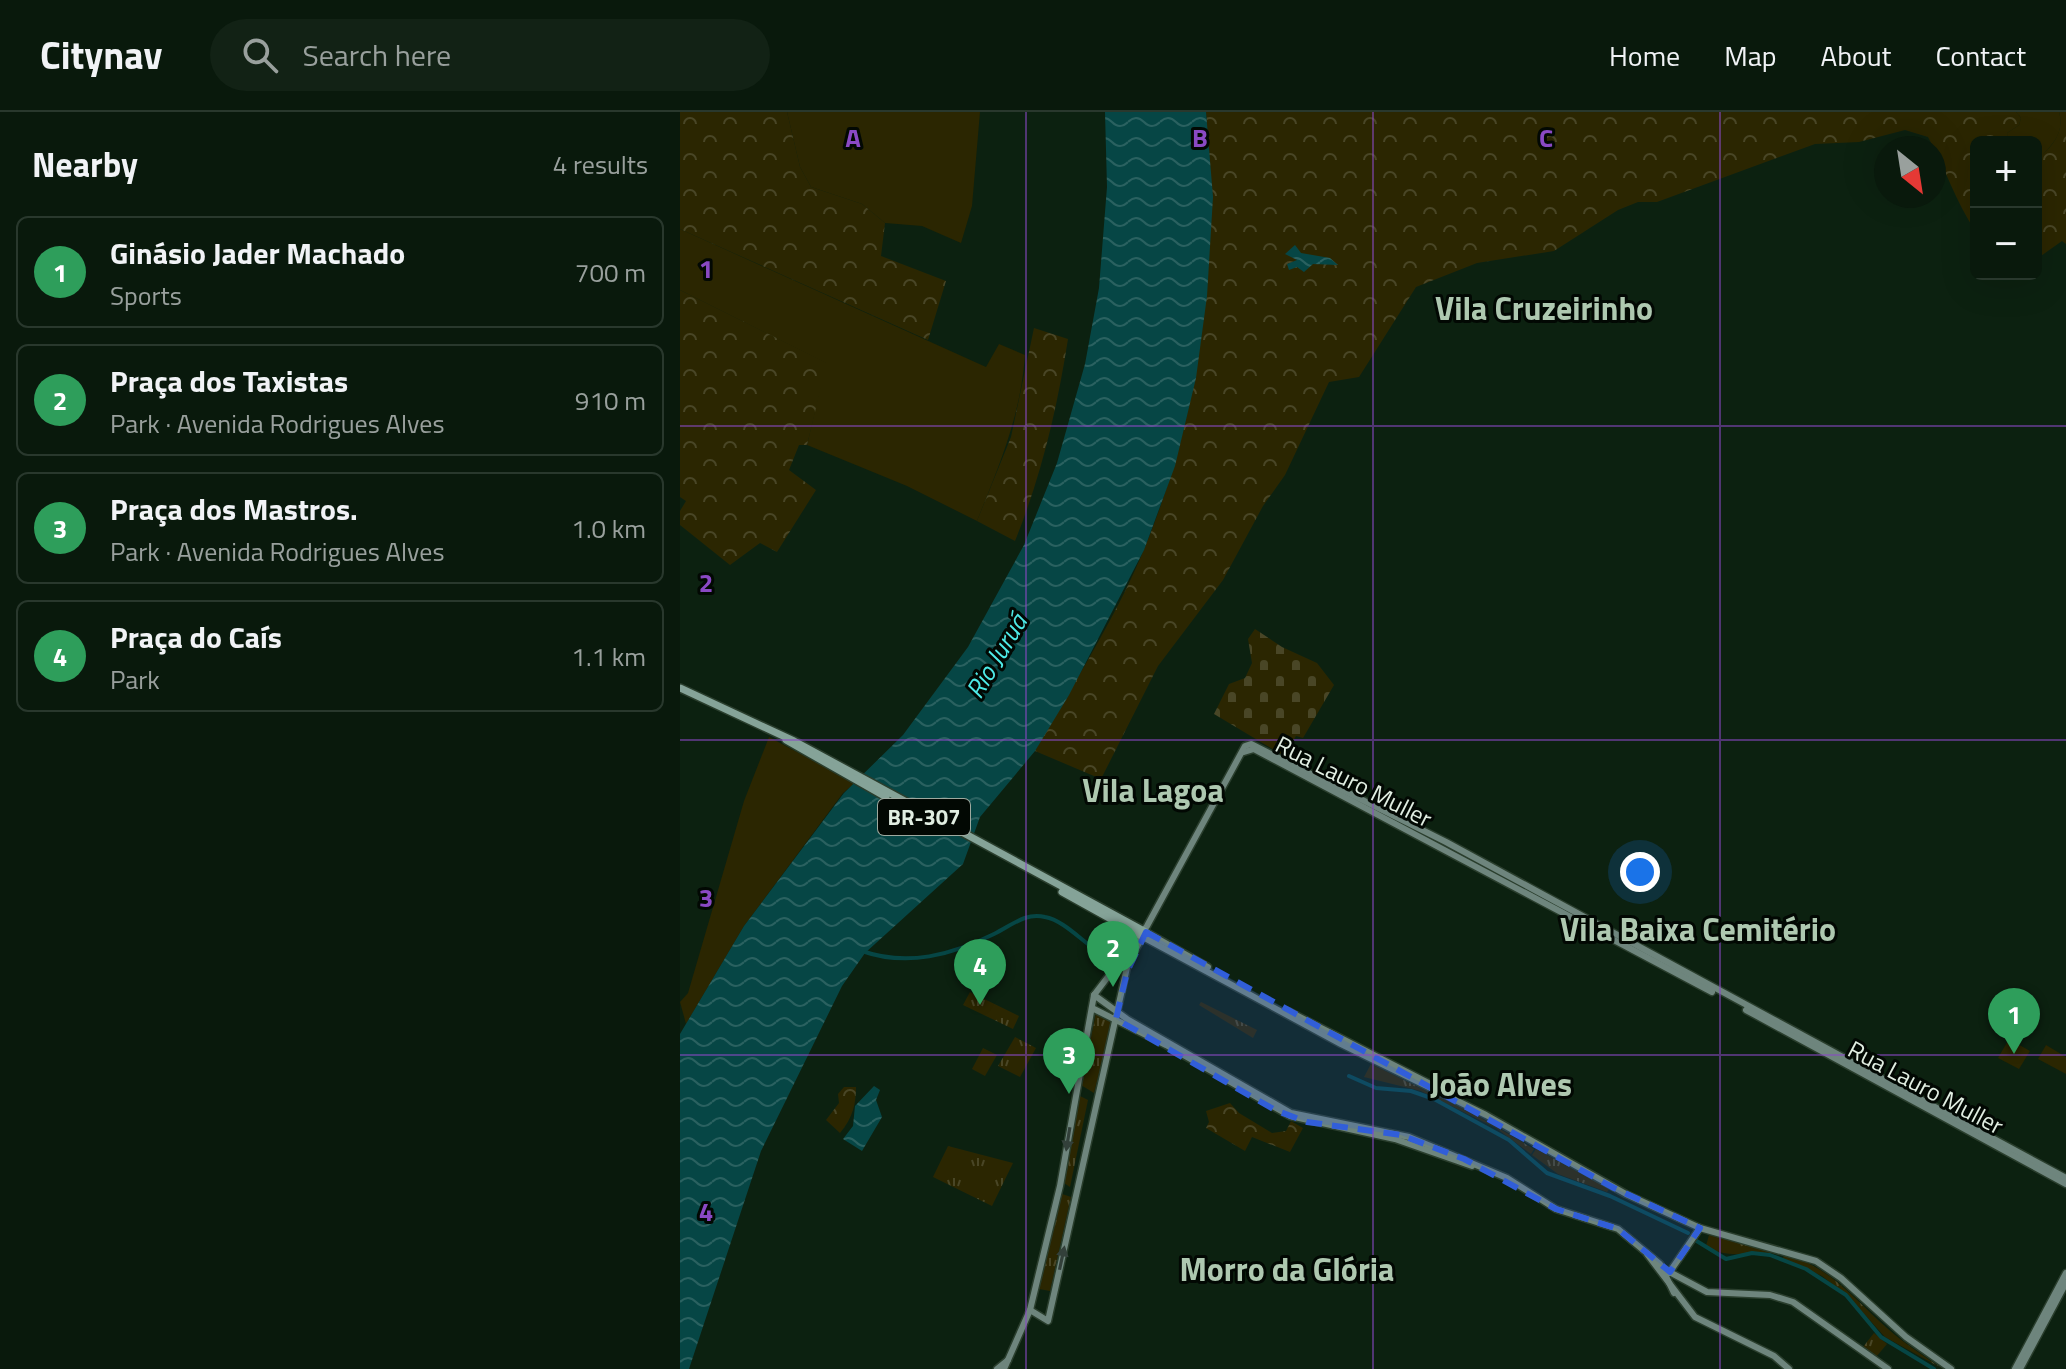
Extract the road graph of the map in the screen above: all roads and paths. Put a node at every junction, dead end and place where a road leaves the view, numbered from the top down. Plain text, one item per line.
1 (680, 688) edge
2 (1144, 932) junction
3 (1128, 963) junction
4 (1118, 964) junction
5 (1127, 972) junction
6 (1094, 995) junction
7 (1092, 1008) junction
8 (1118, 1016) junction
9 (2066, 1181) edge
10 (1700, 1228) junction
11 (1666, 1272) junction
12 (2066, 1273) edge
13 (2066, 1283) edge
14 (1030, 1310) junction
15 (2036, 1335) junction
16 (1008, 1360) junction
17 (997, 1369) edge
18 (1004, 1369) edge
19 (1789, 1369) edge
20 (1888, 1369) edge
21 (1951, 1369) edge
22 (2018, 1369) edge

1 - 2 main road, BR-307
2 - 3 street
2 - 4 street
2 - 9 street, Rua Lauro Muller
2 - 10 street
3 - 4 street
3 - 5 street
4 - 5 street
4 - 6 street
5 - 8 street
6 - 7 street
6 - 8 street
7 - 8 street
7 -> 14 street
8 - 11 street
14 -> 8 street
10 - 11 street
10 - 21 street
11 - 19 street
11 - 20 street
12 - 15 street
13 - 15 street
14 - 16 street
15 - 22 street
16 - 17 street
16 - 18 street

